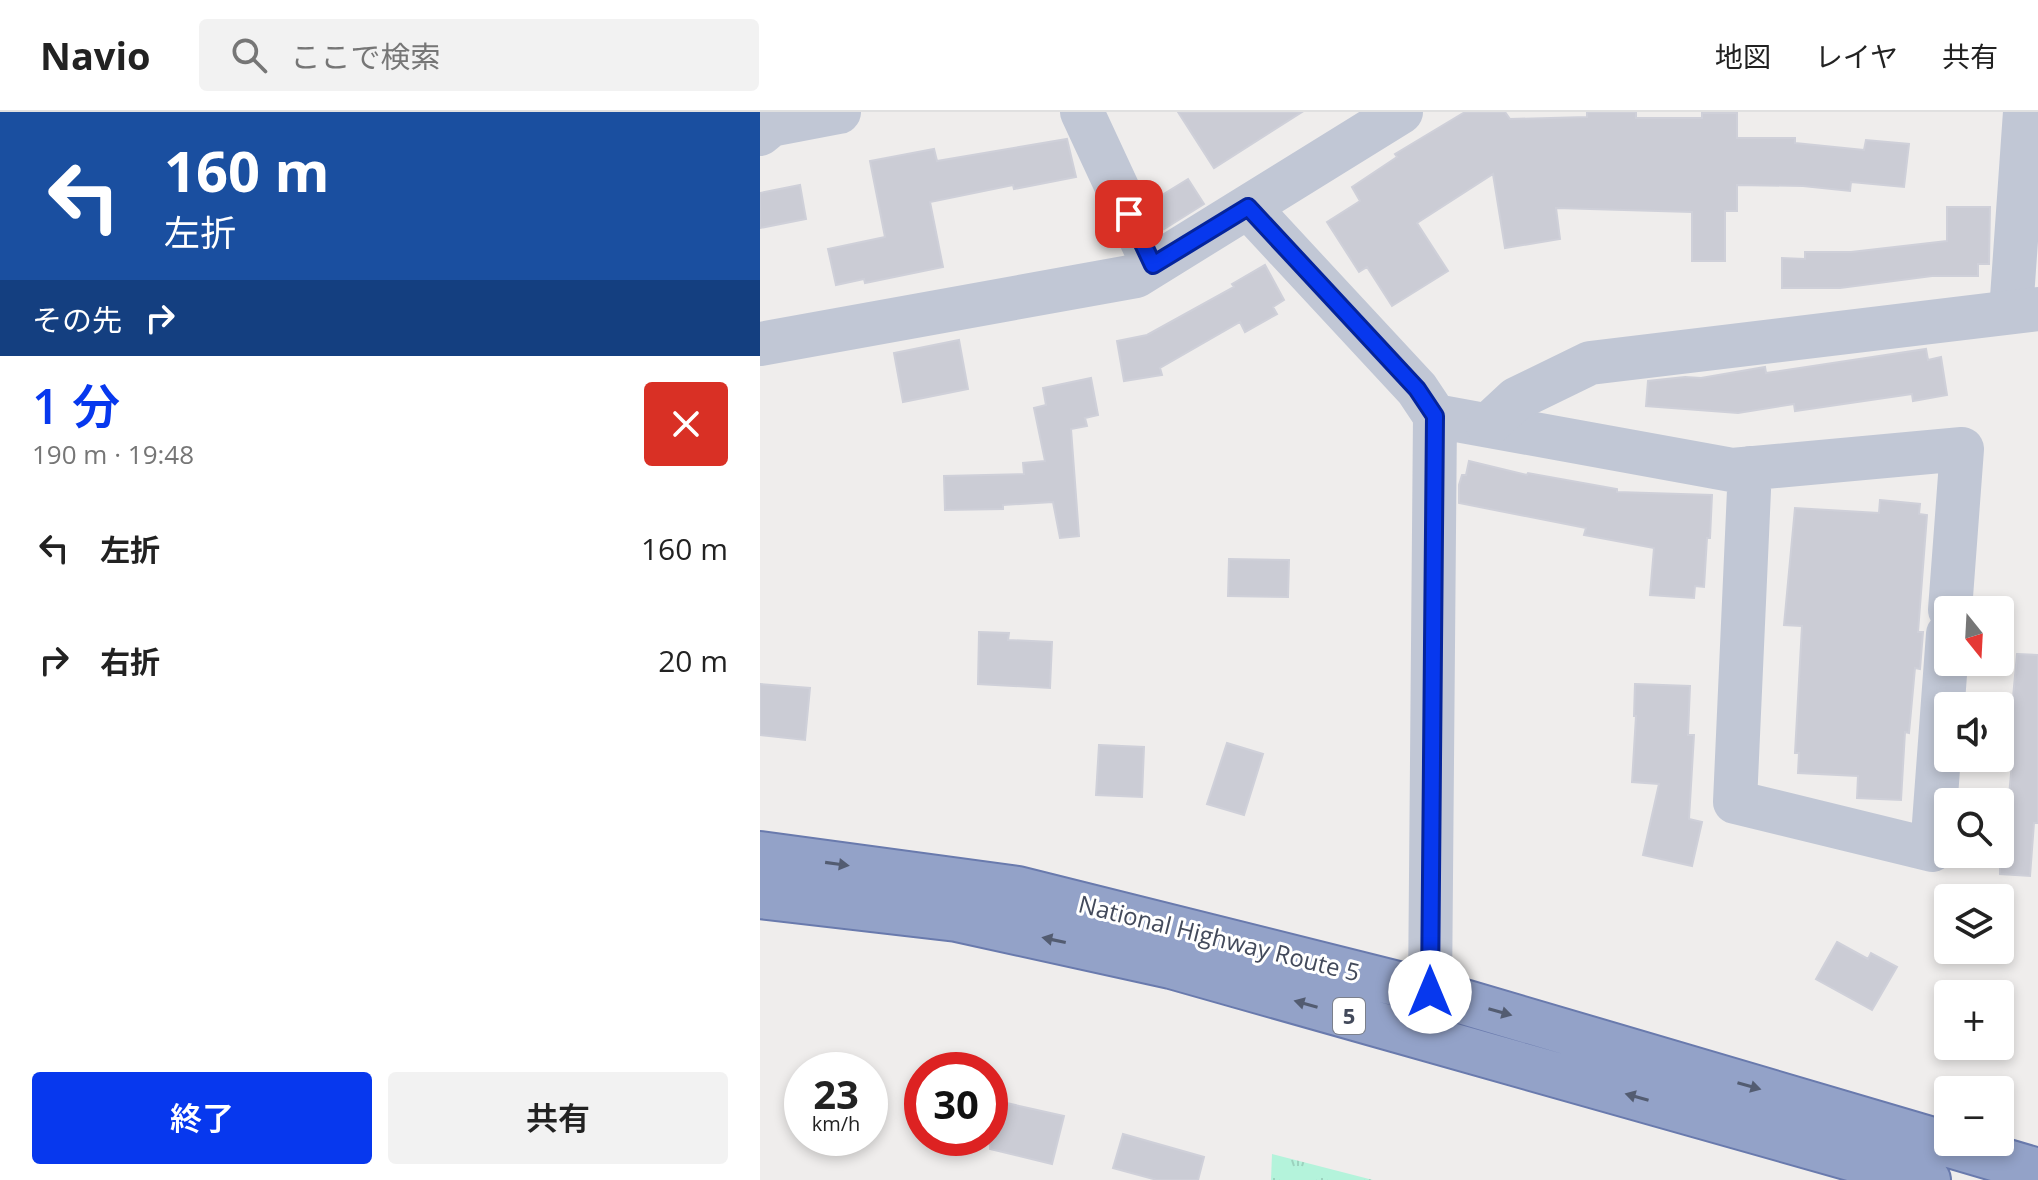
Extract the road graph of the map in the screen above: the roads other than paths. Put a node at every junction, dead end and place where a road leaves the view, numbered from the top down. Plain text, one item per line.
1 (839, 112) edge
2 (1082, 112) edge
3 (1401, 112) edge
4 (2025, 112) edge
5 (760, 134) edge
6 (1248, 207) junction
7 (1153, 265) junction
8 (2024, 310) edge
9 (760, 344) edge
10 (1435, 416) junction
11 (1488, 425) junction
12 (1750, 468) junction
13 (1951, 596) edge
14 (1945, 676) edge
15 (760, 854) edge
16 (760, 896) edge
17 (1430, 992) junction
18 (1855, 1170) edge
19 (2038, 1171) edge
20 (1928, 1180) edge

1 - 5 street
2 - 7 street
3 - 6 street
4 - 8 street
6 - 7 street
6 - 10 street
7 - 9 street
8 - 11 street
10 - 11 street
10 - 17 street
11 - 12 street
12 - 13 street
12 - 14 street
15 -> 17 highway, National Highway Route 5 / 5
18 -> 16 highway, National Highway Route 5 / 5
17 -> 19 highway, National Highway Route 5 / 5
18 - 20 highway, National Highway Route 5 / 5

